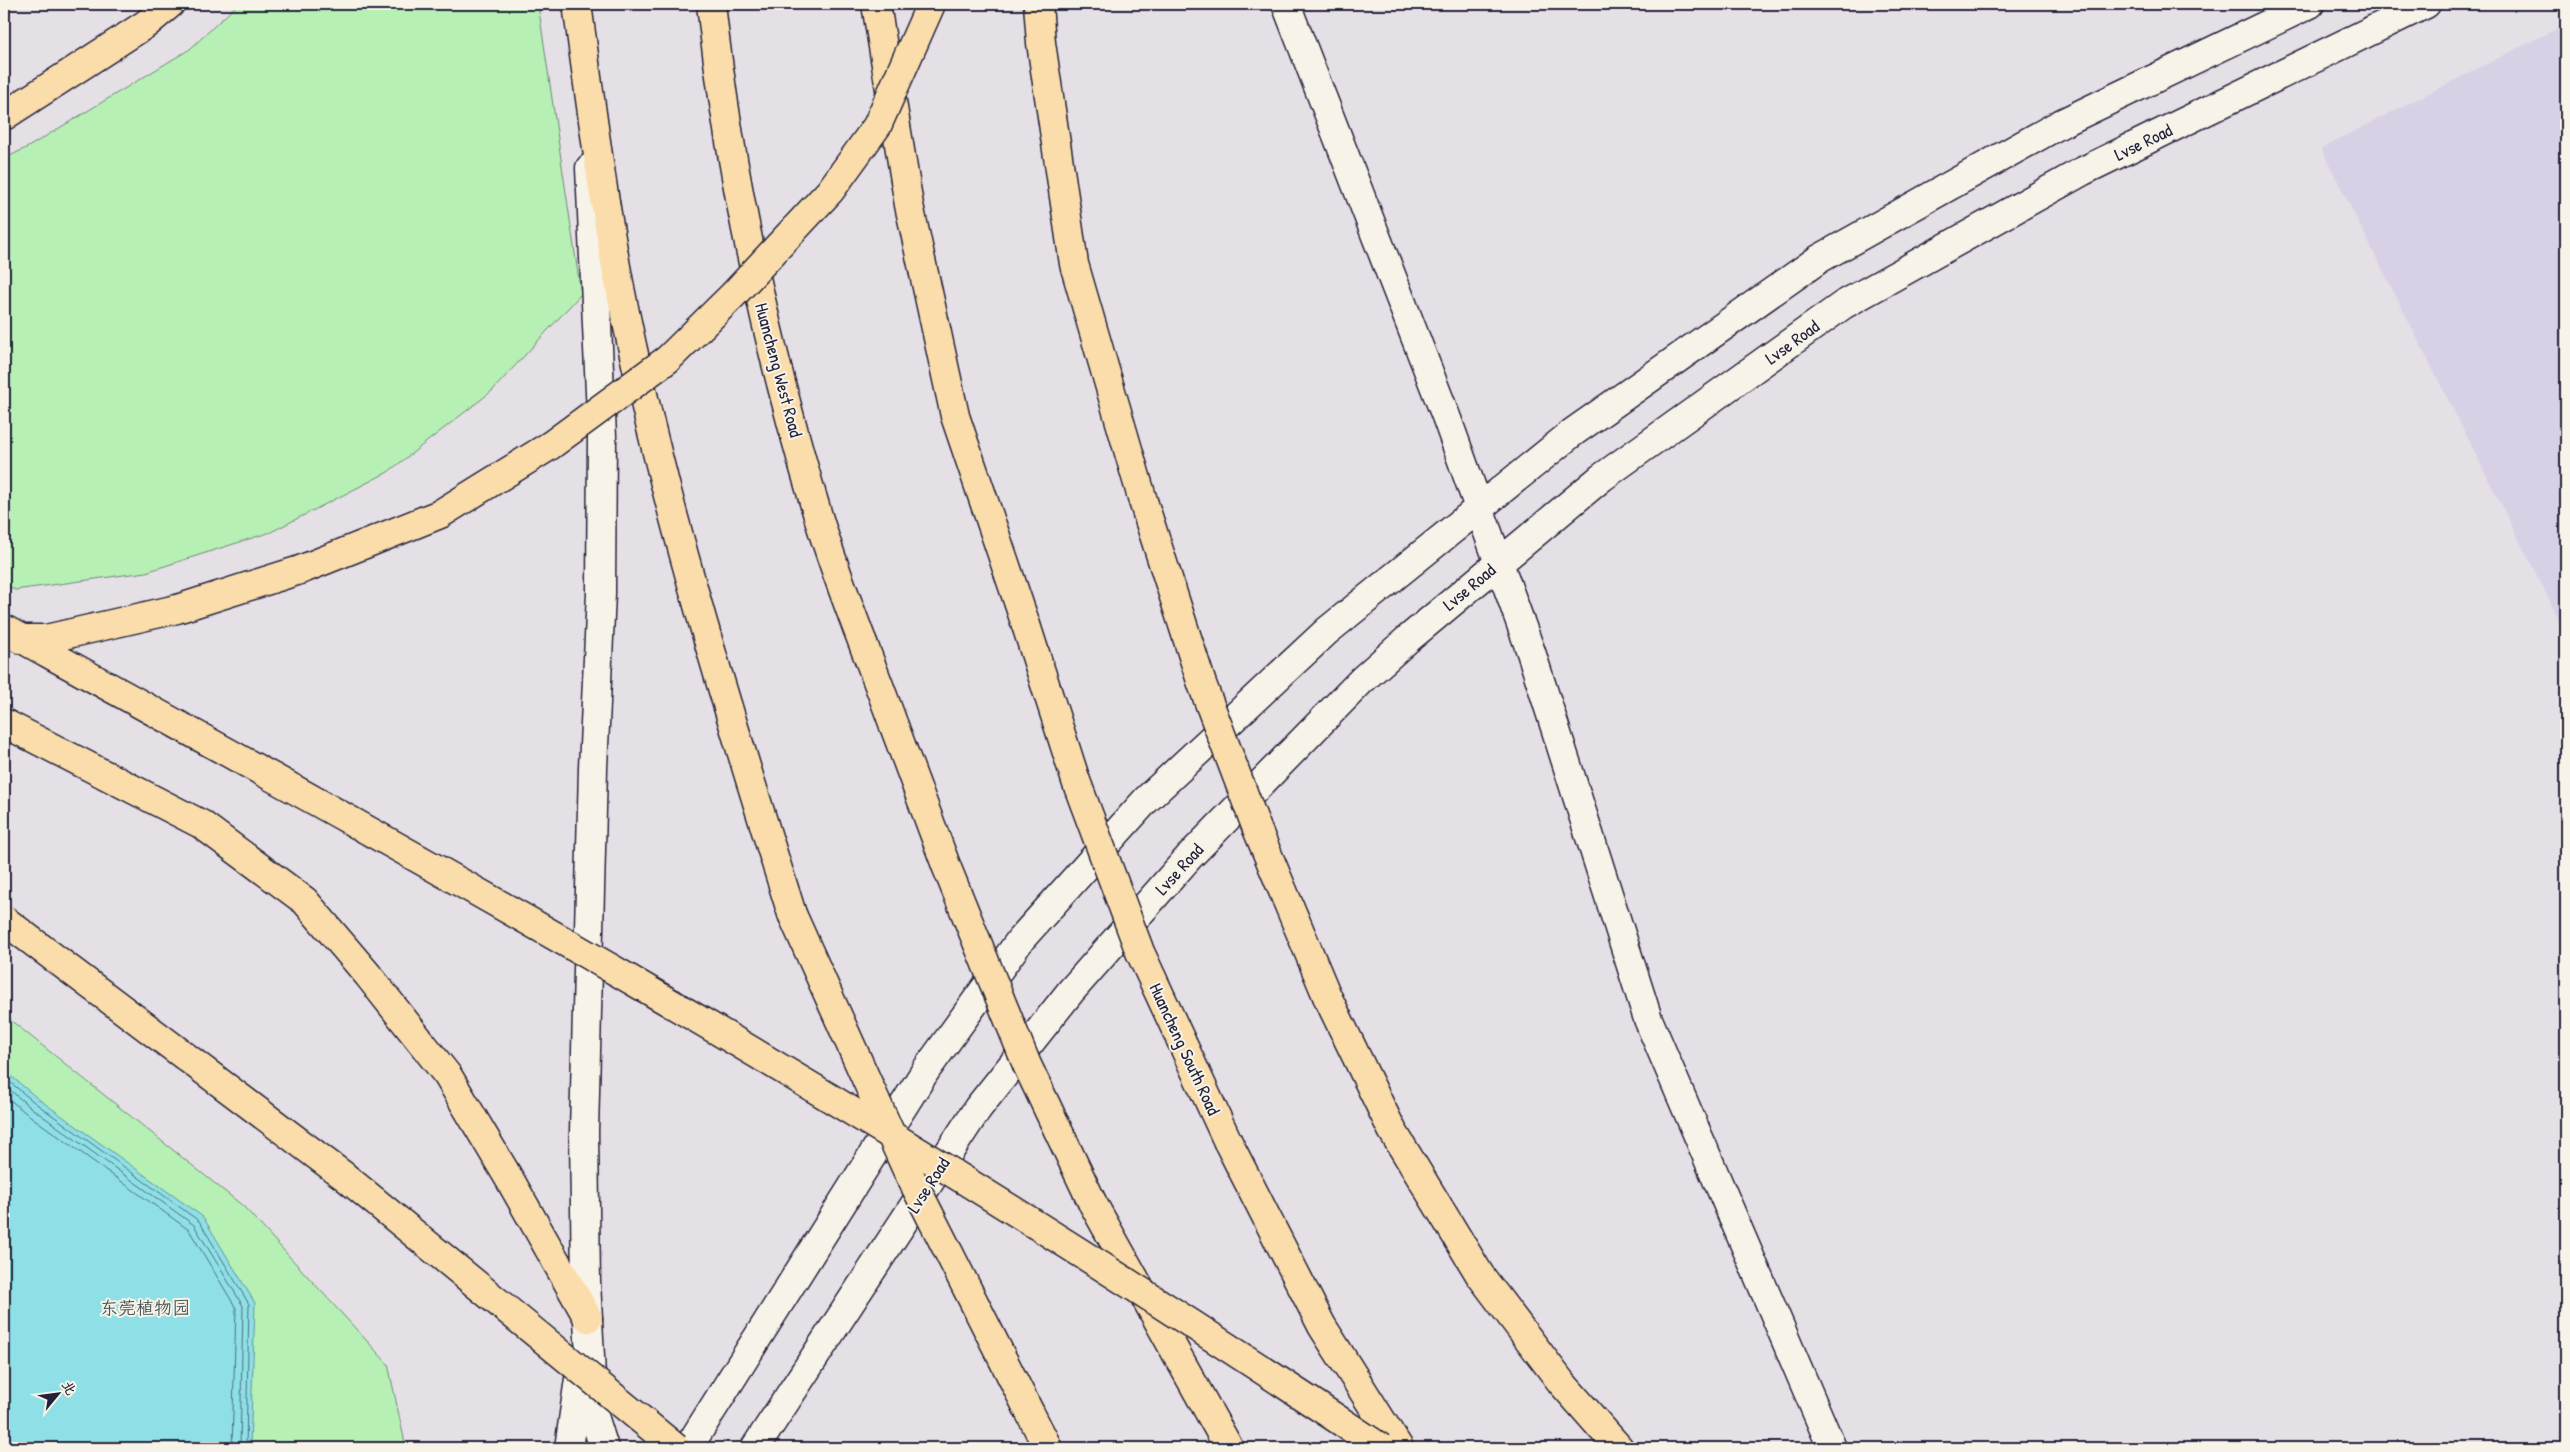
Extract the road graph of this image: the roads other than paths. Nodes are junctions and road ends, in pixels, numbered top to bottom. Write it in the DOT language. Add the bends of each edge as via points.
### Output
graph roads {
  1 [pos="170,4"];
  2 [pos="577,4"];
  3 [pos="711,4"];
  4 [pos="876,4"];
  5 [pos="932,4"];
  6 [pos="1038,4"];
  7 [pos="1286,4"];
  8 [pos="2310,4"];
  9 [pos="2426,4"];
  10 [pos="586,69"];
  11 [pos="4,116"];
  12 [pos="1479,508"];
  13 [pos="1498,562"];
  14 [pos="4,629"];
  15 [pos="4,640"];
  16 [pos="4,723"];
  17 [pos="4,920"];
  18 [pos="588,1318"];
  19 [pos="569,1448"];
  20 [pos="604,1448"];
  21 [pos="676,1448"];
  22 [pos="688,1448"];
  23 [pos="755,1448"];
  24 [pos="1048,1448"];
  25 [pos="1229,1448"];
  26 [pos="1381,1448"];
  27 [pos="1399,1448"];
  28 [pos="1619,1448"];
  29 [pos="1832,1448"];
  1 -- 11 [label="main road" via="146,24"];
  2 -- 10 [label="main road"];
  3 -- 25 [label="main road, Huancheng West Road, bridge" via="719,76 760,298 818,517 947,868 1027,1065 1092,1202"];
  4 -- 27 [label="main road, Huancheng South Road, bridge" via="910,205 955,416 1076,781 1140,952 1228,1142 1322,1326"];
  5 -- 15 [label="main road, bridge" via="877,126 830,190 733,295 668,359 551,445 440,514 300,570 177,609 46,639"];
  6 -- 28 [label="main road, bridge" via="1074,264 1143,501 1202,684 1257,829 1327,996 1392,1130 1480,1275 1561,1382"];
  7 -- 12 [label="main road"];
  8 -- 12 [label="main road" via="2062,123 1819,259 1572,433"];
  9 -- 13 [label="main road, Lvse Road" via="2083,171 1843,305 1600,478"];
  10 -- 18 [label="main road" via="602,437 601,593 584,1132"];
  10 -- 24 [label="main road, bridge" via="620,287 652,428 730,714 792,914 906,1168"];
  12 -- 13 [label="main road"];
  12 -- 22 [label="main road" via="1327,631 1146,800 1021,939 926,1070"];
  13 -- 23 [label="main road, Lvse Road" via="1362,680 1190,857 1071,991 978,1108"];
  13 -- 29 [label="main road" via="1531,652 1648,1019"];
  14 -- 26 [label="main road, bridge" via="337,812 653,993 996,1200"];
  16 -- 18 [label="main road" via="202,824 305,901 448,1076"];
  17 -- 21 [label="main road, bridge" via="344,1176"];
  18 -- 19 [label="main road"];
  18 -- 20 [label="main road" via="593,1413"];
}
